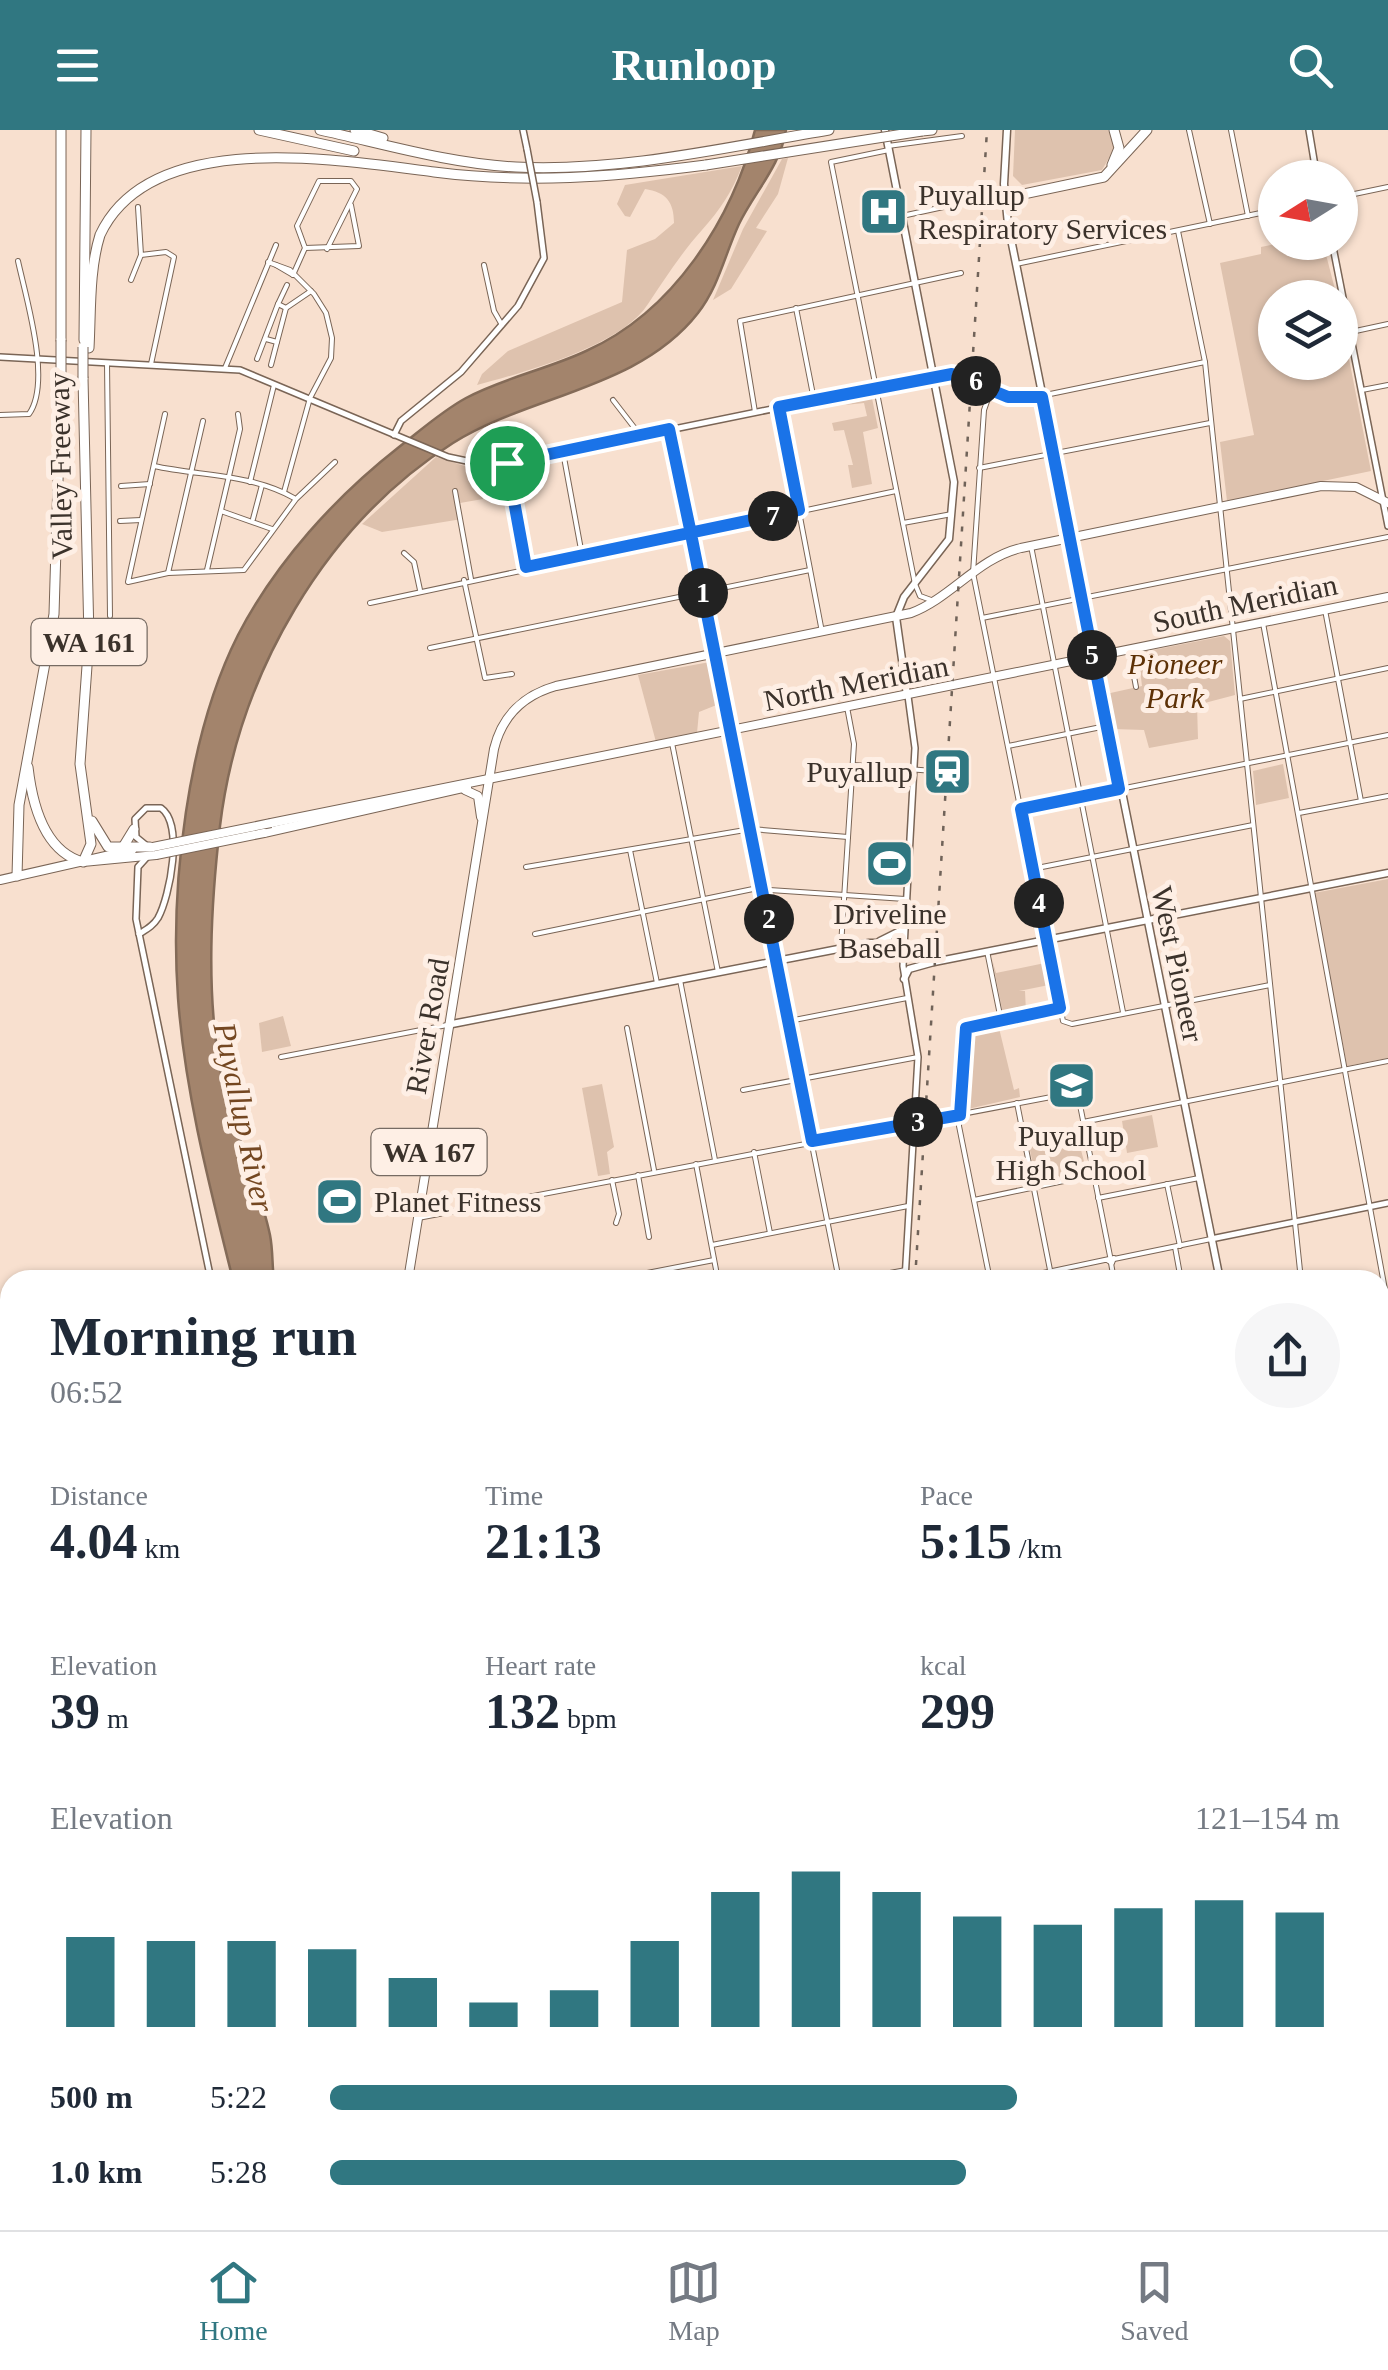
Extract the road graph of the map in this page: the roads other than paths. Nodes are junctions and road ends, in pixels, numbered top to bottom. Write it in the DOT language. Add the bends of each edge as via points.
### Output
graph roads {
  1 [pos="59,130"];
  2 [pos="86,130"];
  3 [pos="320,130"];
  4 [pos="356,130"];
  5 [pos="523,130"];
  6 [pos="829,130"];
  7 [pos="885,130"];
  8 [pos="927,130"];
  9 [pos="1007,130"];
  10 [pos="1114,130"];
  11 [pos="1147,130"];
  12 [pos="1190,130"];
  13 [pos="1231,130"];
  14 [pos="1309,130"];
  15 [pos="258,135"];
  16 [pos="962,136"];
  17 [pos="889,148"];
  18 [pos="414,150"];
  19 [pos="1315,160"];
  20 [pos="135,179"];
  21 [pos="1388,187"];
  22 [pos="1358,193"];
  23 [pos="1004,195"];
  24 [pos="351,203"];
  25 [pos="948,206"];
  26 [pos="138,207"];
  27 [pos="1258,214"];
  28 [pos="902,216"];
  29 [pos="1248,216"];
  30 [pos="1210,224"];
  31 [pos="1178,230"];
  32 [pos="276,245"];
  33 [pos="305,248"];
  34 [pos="327,249"];
  35 [pos="141,256"];
  36 [pos="18,261"];
  37 [pos="268,262"];
  38 [pos="1016,264"];
  39 [pos="484,265"];
  40 [pos="961,273"];
  41 [pos="293,275"];
  42 [pos="130,280"];
  43 [pos="916,284"];
  44 [pos="287,285"];
  45 [pos="311,291"];
  46 [pos="857,296"];
  47 [pos="278,304"];
  48 [pos="286,308"];
  49 [pos="796,308"];
  50 [pos="1388,324"];
  51 [pos="502,325"];
  52 [pos="1358,330"];
  53 [pos="264,339"];
  54 [pos="277,342"];
  55 [pos="86,348"];
  56 [pos="0,358"];
  57 [pos="38,359"];
  58 [pos="256,359"];
  59 [pos="107,362"];
  60 [pos="1205,362"];
  61 [pos="151,364"];
  62 [pos="271,365"];
  63 [pos="225,368"];
  64 [pos="1358,371"];
  65 [pos="934,376"];
  66 [pos="275,383"];
  67 [pos="1388,385"];
  68 [pos="875,388"];
  69 [pos="991,390"];
  70 [pos="1362,390"];
  71 [pos="1042,397"];
  72 [pos="310,398"];
  73 [pos="613,400"];
  74 [pos="814,400"];
  75 [pos="779,407"];
  76 [pos="755,412"];
  77 [pos="165,414"];
  78 [pos="238,414"];
  79 [pos="0,415"];
  80 [pos="204,421"];
  81 [pos="1211,423"];
  82 [pos="669,429"];
  83 [pos="640,435"];
  84 [pos="396,436"];
  85 [pos="563,451"];
  86 [pos="1052,454"];
  87 [pos="335,462"];
  88 [pos="507,463"];
  89 [pos="154,466"];
  90 [pos="979,468"];
  91 [pos="190,474"];
  92 [pos="229,476"];
  93 [pos="250,482"];
  94 [pos="150,484"];
  95 [pos="262,485"];
  96 [pos="121,486"];
  97 [pos="455,491"];
  98 [pos="896,491"];
  99 [pos="284,492"];
  100 [pos="296,499"];
  101 [pos="1386,500"];
  102 [pos="1219,508"];
  103 [pos="799,510"];
  104 [pos="221,511"];
  105 [pos="954,514"];
  106 [pos="252,519"];
  107 [pos="141,520"];
  108 [pos="120,521"];
  109 [pos="902,523"];
  110 [pos="1388,526"];
  111 [pos="272,528"];
  112 [pos="690,532"];
  113 [pos="1388,537"];
  114 [pos="1069,538"];
  115 [pos="1031,546"];
  116 [pos="404,553"];
  117 [pos="582,555"];
  118 [pos="526,567"];
  119 [pos="1226,568"];
  120 [pos="810,570"];
  121 [pos="207,572"];
  122 [pos="168,573"];
  123 [pos="973,573"];
  124 [pos="468,580"];
  125 [pos="915,584"];
  126 [pos="420,590"];
  127 [pos="703,592"];
  128 [pos="1388,597"];
  129 [pos="1081,598"];
  130 [pos="939,599"];
  131 [pos="370,603"];
  132 [pos="1042,606"];
  133 [pos="1325,610"];
  134 [pos="110,616"];
  135 [pos="896,617"];
  136 [pos="982,618"];
  137 [pos="1263,623"];
  138 [pos="1232,630"];
  139 [pos="822,632"];
  140 [pos="476,640"];
  141 [pos="430,648"];
  142 [pos="1129,650"];
  143 [pos="715,653"];
  144 [pos="1093,658"];
  145 [pos="1054,666"];
  146 [pos="1388,668"];
  147 [pos="512,674"];
  148 [pos="994,678"];
  149 [pos="1338,678"];
  150 [pos="1136,686"];
  151 [pos="1275,691"];
  152 [pos="908,695"];
  153 [pos="1240,699"];
  154 [pos="847,707"];
  155 [pos="1106,726"];
  156 [pos="731,731"];
  157 [pos="1067,734"];
  158 [pos="1388,735"];
  159 [pos="672,743"];
  160 [pos="1350,743"];
  161 [pos="1008,746"];
  162 [pos="493,754"];
  163 [pos="1288,755"];
  164 [pos="1246,764"];
  165 [pos="853,765"];
  166 [pos="28,766"];
  167 [pos="914,769"];
  168 [pos="934,771"];
  169 [pos="511,775"];
  170 [pos="490,780"];
  171 [pos="1119,789"];
  172 [pos="450,791"];
  173 [pos="1388,796"];
  174 [pos="1080,797"];
  175 [pos="85,800"];
  176 [pos="1361,801"];
  177 [pos="1021,809"];
  178 [pos="1299,814"];
  179 [pos="1253,825"];
  180 [pos="134,829"];
  181 [pos="751,829"];
  182 [pos="482,832"];
  183 [pos="690,838"];
  184 [pos="848,838"];
  185 [pos="122,848"];
  186 [pos="1132,849"];
  187 [pos="630,850"];
  188 [pos="152,851"];
  189 [pos="1092,857"];
  190 [pos="121,860"];
  191 [pos="83,862"];
  192 [pos="526,867"];
  193 [pos="1032,869"];
  194 [pos="1388,873"];
  195 [pos="18,876"];
  196 [pos="138,879"];
  197 [pos="0,880"];
  198 [pos="1311,888"];
  199 [pos="764,890"];
  200 [pos="844,895"];
  201 [pos="1260,898"];
  202 [pos="906,899"];
  203 [pos="703,900"];
  204 [pos="643,912"];
  205 [pos="1146,920"];
  206 [pos="1107,928"];
  207 [pos="904,929"];
  208 [pos="139,934"];
  209 [pos="534,934"];
  210 [pos="1047,940"];
  211 [pos="869,944"];
  212 [pos="841,948"];
  213 [pos="903,951"];
  214 [pos="987,952"];
  215 [pos="777,961"];
  216 [pos="934,962"];
  217 [pos="718,972"];
  218 [pos="904,978"];
  219 [pos="680,980"];
  220 [pos="657,984"];
  221 [pos="1270,985"];
  222 [pos="908,998"];
  223 [pos="1164,1006"];
  224 [pos="1060,1008"];
  225 [pos="1123,1014"];
  226 [pos="1001,1020"];
  227 [pos="788,1021"];
  228 [pos="452,1024"];
  229 [pos="626,1028"];
  230 [pos="281,1056"];
  231 [pos="918,1057"];
  232 [pos="1388,1062"];
  233 [pos="1344,1070"];
  234 [pos="800,1080"];
  235 [pos="1280,1082"];
  236 [pos="743,1090"];
  237 [pos="1183,1102"];
  238 [pos="1017,1104"];
  239 [pos="960,1115"];
  240 [pos="915,1122"];
  241 [pos="1083,1122"];
  242 [pos="812,1141"];
  243 [pos="754,1152"];
  244 [pos="715,1160"];
  245 [pos="696,1164"];
  246 [pos="654,1172"];
  247 [pos="638,1175"];
  248 [pos="1094,1175"];
  249 [pos="1199,1178"];
  250 [pos="612,1180"];
  251 [pos="1167,1184"];
  252 [pos="1033,1188"];
  253 [pos="1098,1198"];
  254 [pos="974,1200"];
  255 [pos="1388,1204"];
  256 [pos="909,1206"];
  257 [pos="1370,1207"];
  258 [pos="418,1218"];
  259 [pos="828,1222"];
  260 [pos="1294,1222"];
  261 [pos="616,1223"];
  262 [pos="770,1233"];
  263 [pos="649,1238"];
  264 [pos="1212,1239"];
  265 [pos="712,1245"];
  266 [pos="1177,1246"];
  267 [pos="1110,1259"];
  268 [pos="714,1260"];
  269 [pos="209,1270"];
  270 [pos="410,1270"];
  271 [pos="661,1270"];
  272 [pos="716,1270"];
  273 [pos="837,1270"];
  274 [pos="906,1270"];
  275 [pos="988,1270"];
  276 [pos="1050,1270"];
  277 [pos="1059,1270"];
  278 [pos="1112,1270"];
  279 [pos="1181,1270"];
  280 [pos="1218,1270"];
  281 [pos="1299,1270"];
  282 [pos="1379,1270"];
  1 -- 166 [label="highway, Valley Freeway / WA 161, bridge" via="54,614"];
  2 -- 55 [label="highway, Valley Freeway"];
  3 -- 18 [label="highway"];
  4 -- 18 [label="highway"];
  5 -- 51 [label="street, bridge" via="544,258"];
  6 -- 18 [label="highway" via="545,168"];
  7 -- 17 [label="main road"];
  8 -- 15 [label="highway, bridge" via="572,180 463,175"];
  9 -- 23 [label="main road, West Pioneer"];
  10 -- 23 [label="highway" via="1118,153 1104,172"];
  11 -- 23 [label="highway" via="1104,177"];
  12 -- 30 [label="street"];
  13 -- 29 [label="street"];
  14 -- 19 [label="street"];
  16 -- 17 [label="street"];
  17 -- 28 [label="main road"];
  17 -- 46 [label="street" via="831,162"];
  20 -- 55 [label="highway" via="100,233"];
  21 -- 22 [label="street"];
  23 -- 38 [label="main road, West Pioneer"];
  24 -- 33 [label="street" via="357,189 350,182 319,181 297,226"];
  24 -- 34 [label="street"];
  24 -- 34 [label="street" via="359,246"];
  25 -- 28 [label="street"];
  26 -- 35 [label="street"];
  27 -- 29 [label="street"];
  28 -- 43 [label="main road"];
  29 -- 30 [label="street"];
  30 -- 31 [label="street"];
  31 -- 38 [label="street"];
  31 -- 60 [label="street"];
  32 -- 37 [label="street"];
  33 -- 34 [label="street"];
  33 -- 41 [label="street"];
  35 -- 42 [label="street"];
  35 -- 61 [label="street" via="174,257"];
  36 -- 57 [label="street"];
  37 -- 41 [label="street"];
  37 -- 63 [label="street"];
  38 -- 71 [label="main road, West Pioneer"];
  39 -- 51 [label="street"];
  40 -- 43 [label="street"];
  41 -- 45 [label="street"];
  43 -- 46 [label="street"];
  43 -- 65 [label="main road"];
  44 -- 47 [label="street"];
  45 -- 48 [label="street"];
  45 -- 72 [label="street" via="332,334 325,376"];
  46 -- 49 [label="street"];
  46 -- 68 [label="street"];
  47 -- 48 [label="street"];
  47 -- 53 [label="street"];
  48 -- 54 [label="street"];
  49 -- 74 [label="street"];
  49 -- 76 [label="street" via="739,322"];
  50 -- 52 [label="street"];
  51 -- 84 [label="street" via="450,383 402,421"];
  53 -- 54 [label="street"];
  53 -- 58 [label="street"];
  54 -- 62 [label="street"];
  55 -- 175 [label="highway, Valley Freeway / WA 161, bridge" via="89,638 80,764"];
  56 -- 57 [label="street"];
  57 -- 59 [label="street"];
  57 -- 79 [label="street" via="32,412"];
  59 -- 61 [label="street"];
  59 -- 134 [label="street"];
  60 -- 71 [label="street"];
  60 -- 81 [label="street"];
  61 -- 63 [label="street"];
  63 -- 66 [label="street"];
  64 -- 70 [label="street"];
  65 -- 68 [label="street"];
  65 -- 69 [label="street" via="962,375"];
  65 -- 105 [label="main road"];
  66 -- 72 [label="street"];
  66 -- 93 [label="street"];
  67 -- 70 [label="street"];
  68 -- 74 [label="street"];
  68 -- 98 [label="street"];
  69 -- 71 [label="street" via="1017,399"];
  69 -- 90 [label="street"];
  70 -- 101 [label="street"];
  71 -- 86 [label="main road, West Pioneer"];
  72 -- 84 [label="street"];
  72 -- 99 [label="street"];
  73 -- 83 [label="street"];
  74 -- 75 [label="street"];
  75 -- 76 [label="street"];
  75 -- 103 [label="street"];
  76 -- 82 [label="street"];
  77 -- 89 [label="street"];
  78 -- 92 [label="street"];
  80 -- 91 [label="street"];
  81 -- 86 [label="street"];
  81 -- 102 [label="street"];
  82 -- 83 [label="street"];
  82 -- 112 [label="street"];
  83 -- 85 [label="street"];
  84 -- 88 [label="street" via="448,456"];
  85 -- 88 [label="street"];
  85 -- 117 [label="street"];
  86 -- 90 [label="street"];
  86 -- 114 [label="main road, West Pioneer"];
  87 -- 100 [label="street"];
  88 -- 118 [label="street"];
  89 -- 91 [label="street"];
  89 -- 94 [label="street"];
  90 -- 123 [label="street"];
  91 -- 92 [label="street"];
  91 -- 122 [label="street"];
  92 -- 93 [label="street"];
  92 -- 104 [label="street"];
  93 -- 95 [label="street"];
  94 -- 96 [label="street"];
  94 -- 107 [label="street"];
  95 -- 99 [label="street"];
  95 -- 106 [label="street"];
  97 -- 124 [label="street"];
  98 -- 103 [label="street"];
  98 -- 109 [label="street"];
  99 -- 100 [label="street"];
  100 -- 111 [label="street"];
  101 -- 102 [label="main road" via="1340,485"];
  101 -- 110 [label="street"];
  102 -- 114 [label="main road"];
  102 -- 119 [label="street"];
  103 -- 112 [label="street"];
  103 -- 120 [label="street"];
  104 -- 106 [label="street"];
  104 -- 121 [label="street"];
  105 -- 109 [label="street"];
  105 -- 125 [label="main road" via="947,543"];
  106 -- 111 [label="street"];
  107 -- 108 [label="street"];
  107 -- 122 [label="street" via="128,582"];
  109 -- 125 [label="street"];
  111 -- 121 [label="street" via="244,570"];
  112 -- 117 [label="street"];
  112 -- 127 [label="street"];
  113 -- 119 [label="street"];
  114 -- 115 [label="main road"];
  114 -- 129 [label="main road, West Pioneer"];
  115 -- 123 [label="main road"];
  115 -- 132 [label="street"];
  116 -- 126 [label="street" via="414,562"];
  117 -- 118 [label="street"];
  118 -- 124 [label="street"];
  119 -- 129 [label="street"];
  119 -- 138 [label="street"];
  120 -- 127 [label="street"];
  120 -- 139 [label="street"];
  121 -- 122 [label="street"];
  123 -- 130 [label="main road"];
  123 -- 136 [label="street"];
  124 -- 126 [label="street"];
  124 -- 140 [label="street"];
  125 -- 130 [label="street" via="923,598"];
  125 -- 135 [label="main road"];
  126 -- 131 [label="street"];
  127 -- 140 [label="street"];
  127 -- 143 [label="street"];
  128 -- 133 [label="main road, South Meridian"];
  129 -- 132 [label="street"];
  129 -- 144 [label="main road, West Pioneer"];
  130 -- 135 [label="main road"];
  132 -- 136 [label="street"];
  132 -- 145 [label="street"];
  133 -- 137 [label="main road, South Meridian"];
  133 -- 149 [label="street"];
  135 -- 139 [label="main road"];
  135 -- 152 [label="main road"];
  136 -- 148 [label="street"];
  137 -- 138 [label="main road, South Meridian"];
  137 -- 151 [label="street"];
  138 -- 142 [label="main road, South Meridian"];
  138 -- 153 [label="street"];
  139 -- 143 [label="main road"];
  140 -- 141 [label="street"];
  140 -- 147 [label="street" via="484,678"];
  142 -- 144 [label="main road, South Meridian"];
  142 -- 150 [label="street"];
  143 -- 156 [label="street"];
  143 -- 162 [label="main road" via="536,693 504,722"];
  144 -- 145 [label="main road, South Meridian"];
  144 -- 155 [label="main road, West Pioneer"];
  145 -- 148 [label="main road, South Meridian"];
  145 -- 157 [label="street"];
  146 -- 149 [label="street"];
  148 -- 152 [label="main road, North Meridian"];
  148 -- 161 [label="street"];
  149 -- 151 [label="street"];
  149 -- 160 [label="street"];
  151 -- 153 [label="street"];
  151 -- 163 [label="street"];
  152 -- 154 [label="main road, North Meridian"];
  152 -- 167 [label="street"];
  153 -- 164 [label="street"];
  154 -- 156 [label="main road, North Meridian"];
  154 -- 165 [label="street"];
  155 -- 157 [label="street"];
  155 -- 171 [label="main road, West Pioneer"];
  156 -- 159 [label="main road, North Meridian"];
  156 -- 181 [label="street"];
  157 -- 161 [label="street"];
  157 -- 174 [label="street"];
  158 -- 160 [label="street"];
  159 -- 169 [label="main road, North Meridian"];
  159 -- 183 [label="street"];
  160 -- 163 [label="street"];
  160 -- 176 [label="street"];
  161 -- 177 [label="street"];
  162 -- 169 [label="main road" via="496,774"];
  162 -- 170 [label="main road, River Road"];
  163 -- 164 [label="street"];
  163 -- 178 [label="street"];
  164 -- 171 [label="street"];
  164 -- 179 [label="street"];
  165 -- 167 [label="street"];
  165 -- 184 [label="street"];
  166 -- 191 [label="highway" via="45,828 67,855"];
  166 -- 195 [label="highway, WA 161" via="19,806"];
  167 -- 168 [label="street"];
  167 -- 202 [label="street"];
  169 -- 170 [label="main road, North Meridian"];
  170 -- 172 [label="main road, North Meridian"];
  170 -- 182 [label="main road, River Road / WA 167"];
  170 -- 188 [label="main road, North Meridian, bridge"];
  171 -- 174 [label="street"];
  171 -- 186 [label="main road, West Pioneer"];
  172 -- 182 [label="main road" via="476,794"];
  172 -- 188 [label="main road, North Meridian, bridge"];
  173 -- 176 [label="street"];
  174 -- 177 [label="street"];
  174 -- 189 [label="street"];
  175 -- 185 [label="highway" via="100,840"];
  175 -- 191 [label="highway, WA 161" via="91,844"];
  176 -- 178 [label="street"];
  177 -- 193 [label="street"];
  178 -- 198 [label="street"];
  179 -- 186 [label="street"];
  179 -- 201 [label="street"];
  180 -- 185 [label="highway"];
  180 -- 188 [label="street"];
  180 -- 208 [label="street" via="140,812 158,807 170,816 175,840 161,912"];
  181 -- 183 [label="street"];
  181 -- 184 [label="street"];
  181 -- 199 [label="street"];
  182 -- 228 [label="main road, River Road / WA 167"];
  183 -- 187 [label="street"];
  183 -- 203 [label="street"];
  184 -- 200 [label="street"];
  185 -- 188 [label="highway"];
  186 -- 189 [label="street"];
  186 -- 205 [label="main road, West Pioneer"];
  187 -- 192 [label="street"];
  187 -- 204 [label="street"];
  188 -- 190 [label="main road, North Meridian"];
  188 -- 191 [label="main road, North Meridian"];
  188 -- 196 [label="street" via="139,863"];
  189 -- 193 [label="street"];
  189 -- 206 [label="street"];
  190 -- 191 [label="main road, North Meridian"];
  190 -- 196 [label="street"];
  191 -- 195 [label="main road, North Meridian"];
  193 -- 210 [label="street"];
  194 -- 198 [label="main road"];
  195 -- 197 [label="main road, North Meridian"];
  196 -- 208 [label="street"];
  198 -- 201 [label="main road"];
  198 -- 233 [label="street"];
  199 -- 200 [label="street"];
  199 -- 203 [label="street"];
  199 -- 215 [label="street"];
  200 -- 202 [label="street"];
  200 -- 212 [label="street"];
  201 -- 205 [label="main road"];
  201 -- 221 [label="street"];
  202 -- 207 [label="street"];
  203 -- 204 [label="street"];
  203 -- 217 [label="street"];
  204 -- 209 [label="street"];
  204 -- 220 [label="street"];
  205 -- 206 [label="main road"];
  205 -- 223 [label="main road, West Pioneer"];
  206 -- 210 [label="main road"];
  206 -- 225 [label="street"];
  207 -- 211 [label="main road"];
  207 -- 213 [label="street"];
  208 -- 269 [label="street"];
  210 -- 214 [label="main road"];
  210 -- 224 [label="street"];
  211 -- 212 [label="main road"];
  211 -- 213 [label="main road"];
  212 -- 215 [label="main road"];
  213 -- 216 [label="main road"];
  213 -- 218 [label="street"];
  214 -- 216 [label="main road"];
  214 -- 226 [label="street"];
  215 -- 217 [label="main road"];
  215 -- 227 [label="street"];
  216 -- 218 [label="main road" via="909,969"];
  217 -- 219 [label="main road"];
  218 -- 222 [label="street"];
  219 -- 220 [label="main road"];
  219 -- 244 [label="street"];
  220 -- 228 [label="main road"];
  221 -- 223 [label="street"];
  221 -- 235 [label="street"];
  222 -- 227 [label="street"];
  222 -- 231 [label="street"];
  223 -- 225 [label="street"];
  223 -- 237 [label="main road, West Pioneer"];
  224 -- 225 [label="street" via="1069,1024"];
  224 -- 226 [label="street"];
  226 -- 239 [label="street" via="966,1028"];
  227 -- 234 [label="street"];
  228 -- 230 [label="street"];
  228 -- 258 [label="main road, River Road / WA 167"];
  229 -- 246 [label="street"];
  231 -- 234 [label="street"];
  231 -- 240 [label="street"];
  232 -- 233 [label="street"];
  233 -- 235 [label="street"];
  233 -- 257 [label="street"];
  234 -- 236 [label="street"];
  234 -- 242 [label="street"];
  235 -- 237 [label="street"];
  235 -- 260 [label="street"];
  237 -- 241 [label="street"];
  237 -- 249 [label="main road, West Pioneer"];
  238 -- 239 [label="street"];
  238 -- 241 [label="street" via="1076,1095"];
  238 -- 252 [label="street"];
  239 -- 240 [label="street"];
  239 -- 254 [label="street"];
  240 -- 242 [label="street"];
  240 -- 256 [label="street"];
  241 -- 248 [label="street"];
  242 -- 243 [label="street"];
  242 -- 259 [label="street"];
  243 -- 244 [label="street"];
  243 -- 262 [label="street"];
  244 -- 245 [label="street"];
  245 -- 246 [label="street"];
  245 -- 265 [label="street"];
  246 -- 247 [label="street"];
  247 -- 250 [label="street"];
  247 -- 263 [label="street"];
  248 -- 252 [label="street"];
  248 -- 253 [label="street"];
  249 -- 251 [label="street"];
  249 -- 264 [label="main road, West Pioneer"];
  250 -- 258 [label="street"];
  250 -- 261 [label="street"];
  251 -- 253 [label="street"];
  251 -- 266 [label="street"];
  252 -- 254 [label="street"];
  252 -- 276 [label="street"];
  253 -- 267 [label="street"];
  254 -- 275 [label="street"];
  255 -- 257 [label="street"];
  256 -- 259 [label="street"];
  256 -- 274 [label="street"];
  257 -- 260 [label="street"];
  257 -- 282 [label="street"];
  258 -- 270 [label="main road, River Road / WA 167"];
  259 -- 262 [label="street"];
  259 -- 273 [label="street"];
  260 -- 264 [label="street"];
  260 -- 281 [label="street"];
  262 -- 265 [label="street"];
  264 -- 266 [label="street"];
  264 -- 280 [label="main road, West Pioneer"];
  265 -- 268 [label="street"];
  266 -- 267 [label="street"];
  266 -- 279 [label="street"];
  267 -- 277 [label="street"];
  267 -- 278 [label="street"];
  268 -- 271 [label="street"];
  268 -- 272 [label="street"];
}
